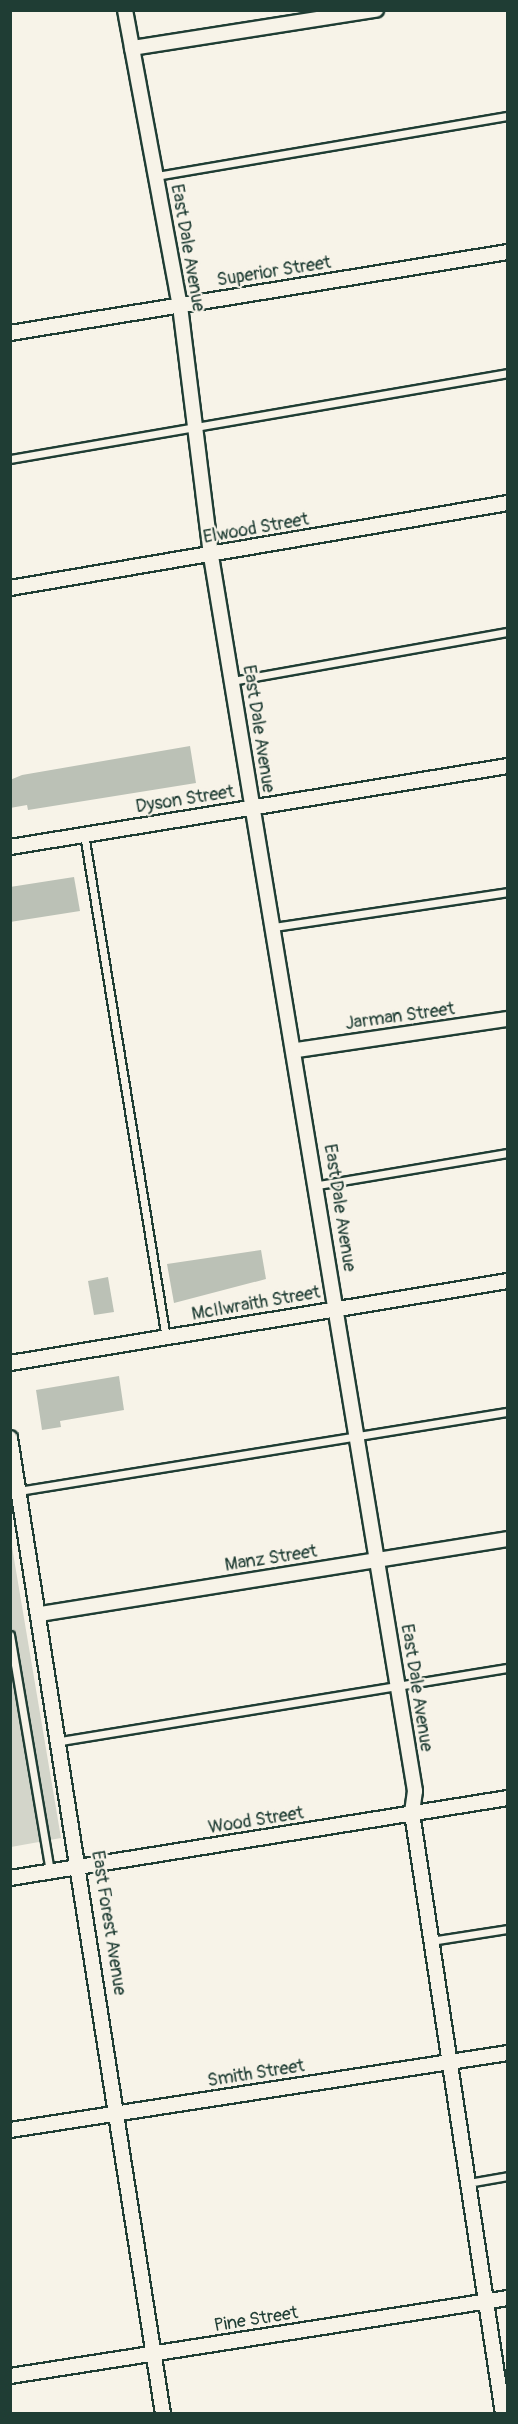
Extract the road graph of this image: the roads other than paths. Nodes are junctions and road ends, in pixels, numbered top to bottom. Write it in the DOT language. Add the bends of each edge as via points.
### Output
graph roads {
  1 [pos="125,10"];
  2 [pos="376,10"];
  3 [pos="132,48"];
  4 [pos="507,116"];
  5 [pos="156,176"];
  6 [pos="507,252"];
  7 [pos="180,306"];
  8 [pos="10,333"];
  9 [pos="507,373"];
  10 [pos="195,427"];
  11 [pos="10,459"];
  12 [pos="507,503"];
  13 [pos="211,556"];
  14 [pos="10,588"];
  15 [pos="507,632"];
  16 [pos="232,681"];
  17 [pos="507,766"];
  18 [pos="252,808"];
  19 [pos="84,834"];
  20 [pos="10,847"];
  21 [pos="507,892"];
  22 [pos="274,927"];
  23 [pos="507,1019"];
  24 [pos="297,1050"];
  25 [pos="507,1153"];
  26 [pos="318,1185"];
  27 [pos="507,1281"];
  28 [pos="337,1308"];
  29 [pos="166,1338"];
  30 [pos="10,1363"];
  31 [pos="507,1412"];
  32 [pos="357,1435"];
  33 [pos="10,1438"];
  34 [pos="19,1491"];
  35 [pos="507,1539"];
  36 [pos="376,1559"];
  37 [pos="39,1614"];
  38 [pos="10,1635"];
  39 [pos="507,1668"];
  40 [pos="397,1686"];
  41 [pos="61,1741"];
  42 [pos="507,1798"];
  43 [pos="412,1813"];
  44 [pos="81,1868"];
  45 [pos="50,1872"];
  46 [pos="10,1878"];
  47 [pos="507,1929"];
  48 [pos="431,1941"];
  49 [pos="507,2052"];
  50 [pos="449,2062"];
  51 [pos="118,2114"];
  52 [pos="10,2130"];
  53 [pos="507,2176"];
  54 [pos="468,2182"];
  55 [pos="507,2298"];
  56 [pos="485,2302"];
  57 [pos="155,2354"];
  58 [pos="10,2376"];
  59 [pos="163,2414"];
  60 [pos="503,2414"];
  1 -- 3 [label="street, East Dale Avenue"];
  2 -- 3 [label="street"];
  3 -- 5 [label="street, East Dale Avenue"];
  4 -- 5 [label="lane"];
  5 -- 7 [label="street, East Dale Avenue"];
  6 -- 7 [label="street, Superior Street"];
  7 -- 8 [label="street, Superior Street"];
  7 -- 10 [label="street, East Dale Avenue"];
  9 -- 10 [label="lane"];
  10 -- 11 [label="lane"];
  10 -- 13 [label="street, East Dale Avenue"];
  12 -- 13 [label="street, Elwood Street"];
  13 -- 14 [label="street, Elwood Street"];
  13 -- 16 [label="street, East Dale Avenue"];
  15 -- 16 [label="lane"];
  16 -- 18 [label="street, East Dale Avenue"];
  17 -- 18 [label="street, Dyson Street"];
  18 -- 19 [label="street, Dyson Street"];
  18 -- 22 [label="street, East Dale Avenue"];
  19 -- 20 [label="street, Dyson Street"];
  19 -- 29 [label="lane"];
  21 -- 22 [label="lane"];
  22 -- 24 [label="street, East Dale Avenue"];
  23 -- 24 [label="street, Jarman Street"];
  24 -- 26 [label="street, East Dale Avenue"];
  25 -- 26 [label="lane"];
  26 -- 28 [label="street, East Dale Avenue"];
  27 -- 28 [label="street, McIlwraith Street"];
  28 -- 29 [label="street, McIlwraith Street"];
  28 -- 32 [label="street, East Dale Avenue"];
  29 -- 30 [label="street, McIlwraith Street"];
  31 -- 32 [label="lane"];
  32 -- 34 [label="lane"];
  32 -- 36 [label="street, East Dale Avenue"];
  33 -- 34 [label="street, East Forest Avenue"];
  34 -- 37 [label="street, East Forest Avenue"];
  35 -- 36 [label="street, Manz Street"];
  36 -- 37 [label="street, Manz Street"];
  36 -- 40 [label="street, East Dale Avenue"];
  37 -- 41 [label="street, East Forest Avenue"];
  38 -- 45 [label="lane"];
  39 -- 40 [label="lane"];
  40 -- 41 [label="lane"];
  40 -- 43 [label="street, East Dale Avenue" via="415,1791"];
  41 -- 44 [label="street, East Forest Avenue"];
  42 -- 43 [label="street, Wood Street"];
  43 -- 44 [label="street, Wood Street"];
  43 -- 48 [label="street, East Dale Avenue"];
  44 -- 45 [label="street, Wood Street"];
  44 -- 51 [label="street, East Forest Avenue"];
  45 -- 46 [label="street, Wood Street"];
  47 -- 48 [label="lane"];
  48 -- 50 [label="street, East Dale Avenue"];
  49 -- 50 [label="street, Smith Street"];
  50 -- 51 [label="street, Smith Street"];
  50 -- 54 [label="street, East Dale Avenue"];
  51 -- 52 [label="street, Smith Street"];
  51 -- 57 [label="street, East Forest Avenue"];
  53 -- 54 [label="lane"];
  54 -- 56 [label="street, East Dale Avenue"];
  55 -- 56 [label="street, Pine Street"];
  56 -- 57 [label="street, Pine Street"];
  56 -- 60 [label="street, East Dale Avenue"];
  57 -- 58 [label="street, Pine Street"];
  57 -- 59 [label="street, East Forest Avenue"];
}
